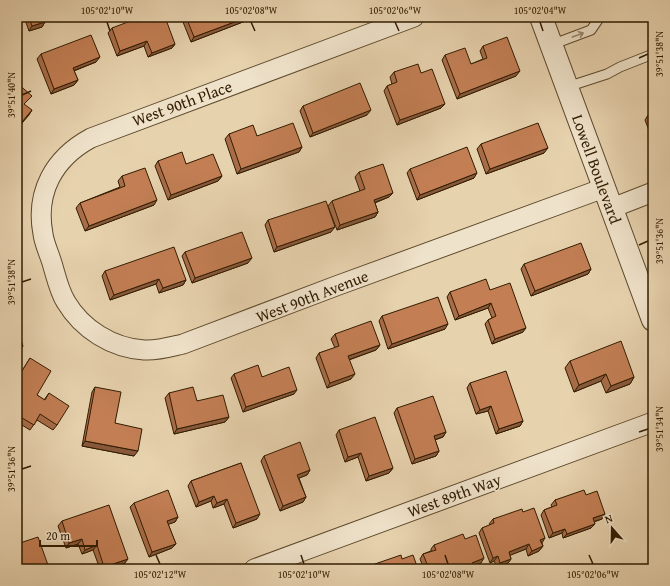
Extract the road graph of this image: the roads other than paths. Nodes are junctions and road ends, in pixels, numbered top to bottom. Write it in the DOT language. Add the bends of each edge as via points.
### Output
graph roads {
  1 [pos="414,17"];
  2 [pos="541,17"];
  3 [pos="600,17"];
  4 [pos="551,45"];
  5 [pos="653,54"];
  6 [pos="567,87"];
  7 [pos="653,192"];
  8 [pos="608,198"];
  9 [pos="53,266"];
  10 [pos="653,320"];
  11 [pos="653,422"];
  12 [pos="254,569"];
  1 -- 9 [label="street, West 90th Place" via="80,144 58,164 44,191 41,220"];
  2 -- 4 [label="street, Lowell Boulevard"];
  4 -- 3 [label="lane, one-way" via="591,30"];
  4 -- 6 [label="street, Lowell Boulevard"];
  5 -- 6 [label="lane"];
  6 -- 8 [label="street, Lowell Boulevard"];
  7 -- 8 [label="street, West 90th Avenue"];
  8 -- 9 [label="street, West 90th Avenue" via="336,286 164,349 144,350 126,347 107,340 90,329 65,301"];
  8 -- 10 [label="street, Lowell Boulevard"];
  11 -- 12 [label="street, West 89th Way"];
}
